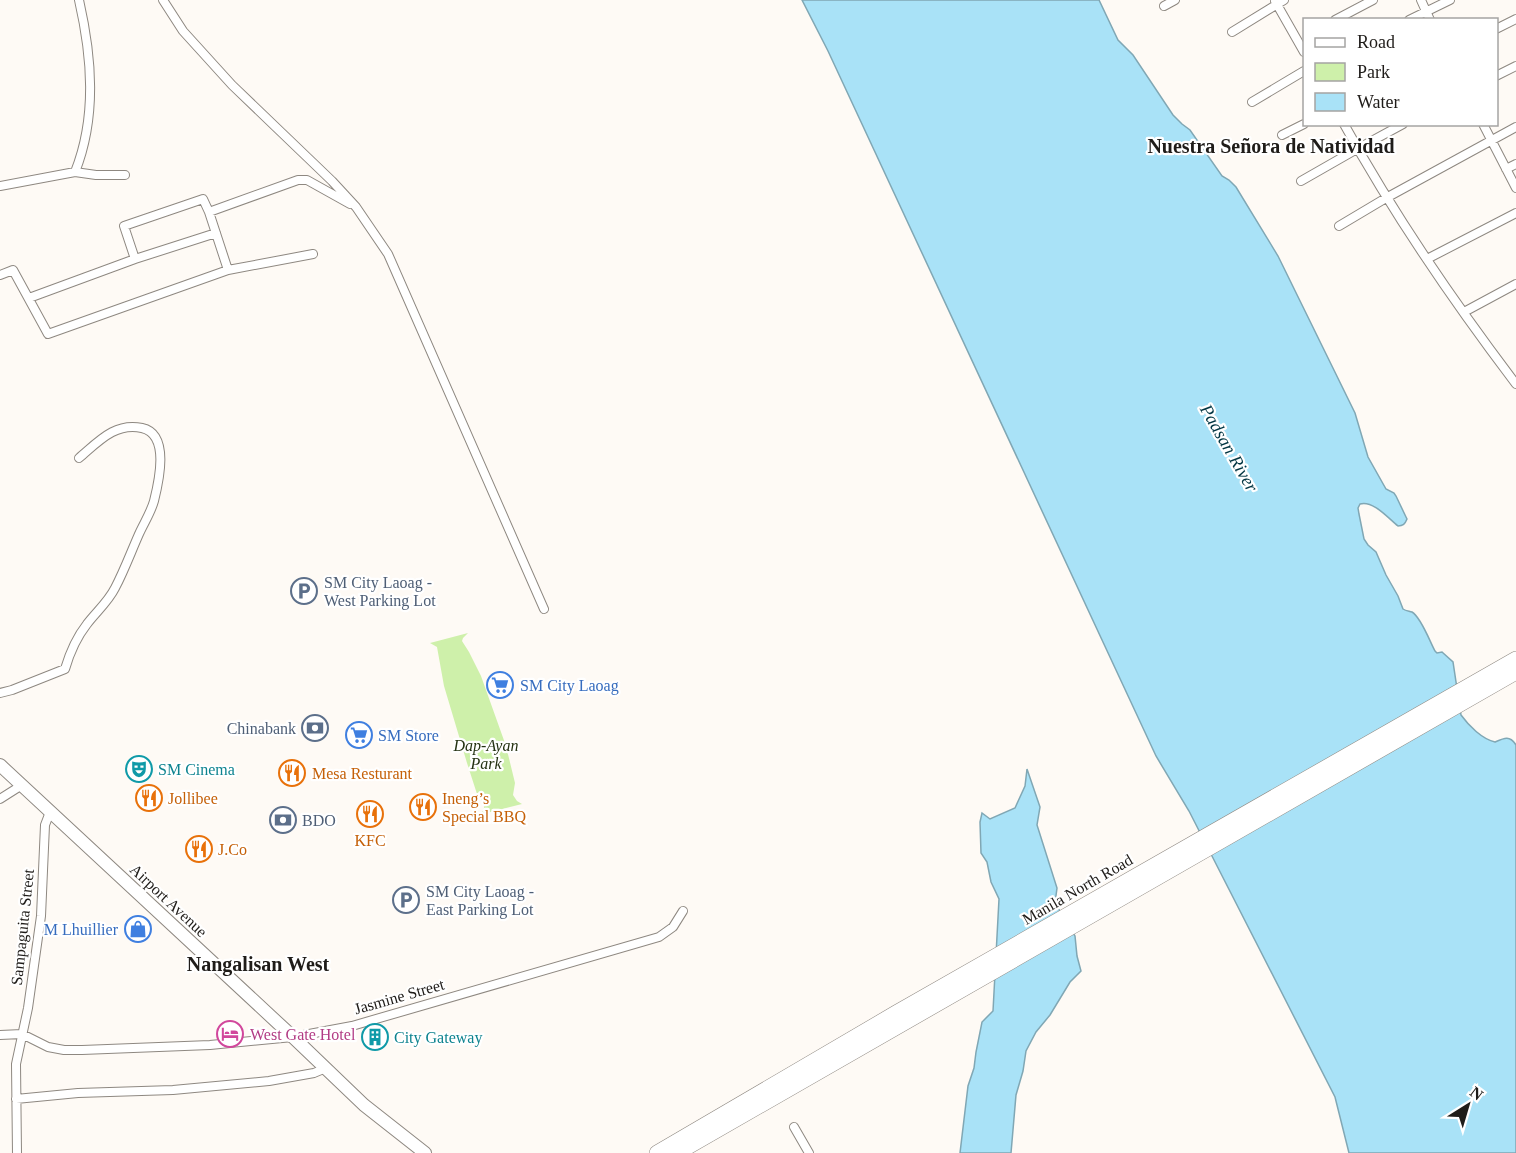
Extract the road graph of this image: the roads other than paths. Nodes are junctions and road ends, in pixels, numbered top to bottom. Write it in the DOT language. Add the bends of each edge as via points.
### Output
graph roads {
  1 [pos="79,0"];
  2 [pos="163,0"];
  3 [pos="1175,0"];
  4 [pos="1373,0"];
  5 [pos="1421,0"];
  6 [pos="1450,0"];
  7 [pos="1278,1"];
  8 [pos="1164,6"];
  9 [pos="1428,15"];
  10 [pos="1339,18"];
  11 [pos="1516,19"];
  12 [pos="1498,28"];
  13 [pos="1232,32"];
  14 [pos="1301,37"];
  15 [pos="1516,66"];
  16 [pos="1303,72"];
  17 [pos="1498,75"];
  18 [pos="1252,102"];
  19 [pos="1303,125"];
  20 [pos="1345,126"];
  21 [pos="1399,126"];
  22 [pos="1484,126"];
  23 [pos="1516,127"];
  24 [pos="1282,135"];
  25 [pos="1491,140"];
  26 [pos="1357,148"];
  27 [pos="1516,164"];
  28 [pos="1506,169"];
  29 [pos="75,172"];
  30 [pos="125,175"];
  31 [pos="1301,181"];
  32 [pos="0,186"];
  33 [pos="1516,188"];
  34 [pos="1386,198"];
  35 [pos="357,207"];
  36 [pos="209,212"];
  37 [pos="1516,213"];
  38 [pos="1339,226"];
  39 [pos="216,233"];
  40 [pos="313,254"];
  41 [pos="135,259"];
  42 [pos="1427,259"];
  43 [pos="228,270"];
  44 [pos="0,275"];
  45 [pos="1516,284"];
  46 [pos="29,298"];
  47 [pos="1464,312"];
  48 [pos="1516,384"];
  49 [pos="79,458"];
  50 [pos="544,609"];
  51 [pos="1516,659"];
  52 [pos="1516,672"];
  53 [pos="0,693"];
  54 [pos="0,765"];
  55 [pos="22,785"];
  56 [pos="0,800"];
  57 [pos="50,812"];
  58 [pos="683,911"];
  59 [pos="22,1034"];
  60 [pos="0,1035"];
  61 [pos="293,1037"];
  62 [pos="326,1068"];
  63 [pos="16,1099"];
  64 [pos="747,1107"];
  65 [pos="794,1127"];
  66 [pos="17,1153"];
  67 [pos="425,1153"];
  68 [pos="657,1153"];
  69 [pos="677,1153"];
  70 [pos="809,1153"];
  1 -- 29 [label="street" via="90,74 89,120"];
  2 -- 35 [label="street" via="183,31 232,85"];
  3 -- 8 [label="street"];
  4 -- 10 [label="street"];
  5 -- 9 [label="street"];
  6 -- 9 [label="street"];
  7 -- 13 [label="street"];
  7 -- 14 [label="street"];
  11 -- 12 [label="street"];
  15 -- 17 [label="street"];
  16 -- 18 [label="street"];
  19 -- 24 [label="street"];
  20 -- 26 [label="street"];
  21 -- 26 [label="street"];
  22 -- 25 [label="street"];
  23 -- 25 [label="street"];
  25 -- 28 [label="street"];
  25 -- 34 [label="street"];
  26 -- 31 [label="street"];
  26 -- 34 [label="street"];
  27 -- 28 [label="street"];
  28 -- 33 [label="street"];
  29 -- 30 [label="street"];
  29 -- 32 [label="street"];
  34 -- 38 [label="street"];
  34 -- 42 [label="street"];
  35 -- 36 [label="street" via="307,180 298,180"];
  35 -- 50 [label="street" via="388,254"];
  36 -- 39 [label="street"];
  36 -- 41 [label="street" via="203,199 124,226"];
  37 -- 42 [label="street"];
  39 -- 41 [label="street"];
  39 -- 43 [label="street"];
  40 -- 43 [label="street"];
  41 -- 46 [label="street"];
  42 -- 47 [label="street"];
  43 -- 46 [label="street" via="48,334"];
  44 -- 46 [label="street" via="13,270"];
  45 -- 47 [label="street"];
  47 -- 48 [label="street"];
  49 -- 53 [label="street" via="119,428 150,431 160,449 161,463 153,503 114,590 78,636 65,669"];
  51 -- 64 [label="highway, Manila North Road" via="917,1001"];
  52 -- 64 [label="highway, Manila North Road" via="915,1016"];
  54 -- 55 [label="main road, Airport Avenue"];
  55 -- 56 [label="street"];
  55 -- 57 [label="main road, Airport Avenue"];
  57 -- 59 [label="street, Sampaguita Street" via="45,825 41,916"];
  57 -- 61 [label="main road, Airport Avenue"];
  58 -- 61 [label="street, Jasmine Street" via="673,927 659,937 352,1026"];
  59 -- 60 [label="street, Jasmine Street"];
  59 -- 61 [label="street, Jasmine Street" via="64,1050 210,1045"];
  59 -- 63 [label="street, Sampaguita Street" via="16,1064"];
  61 -- 62 [label="main road, Airport Avenue"];
  62 -- 63 [label="street" via="269,1081"];
  62 -- 67 [label="main road, Airport Avenue" via="363,1105"];
  63 -- 66 [label="street, Sampaguita Street"];
  64 -- 68 [label="highway, Manila North Road"];
  64 -- 69 [label="highway, Manila North Road"];
  65 -- 70 [label="street"];
}
